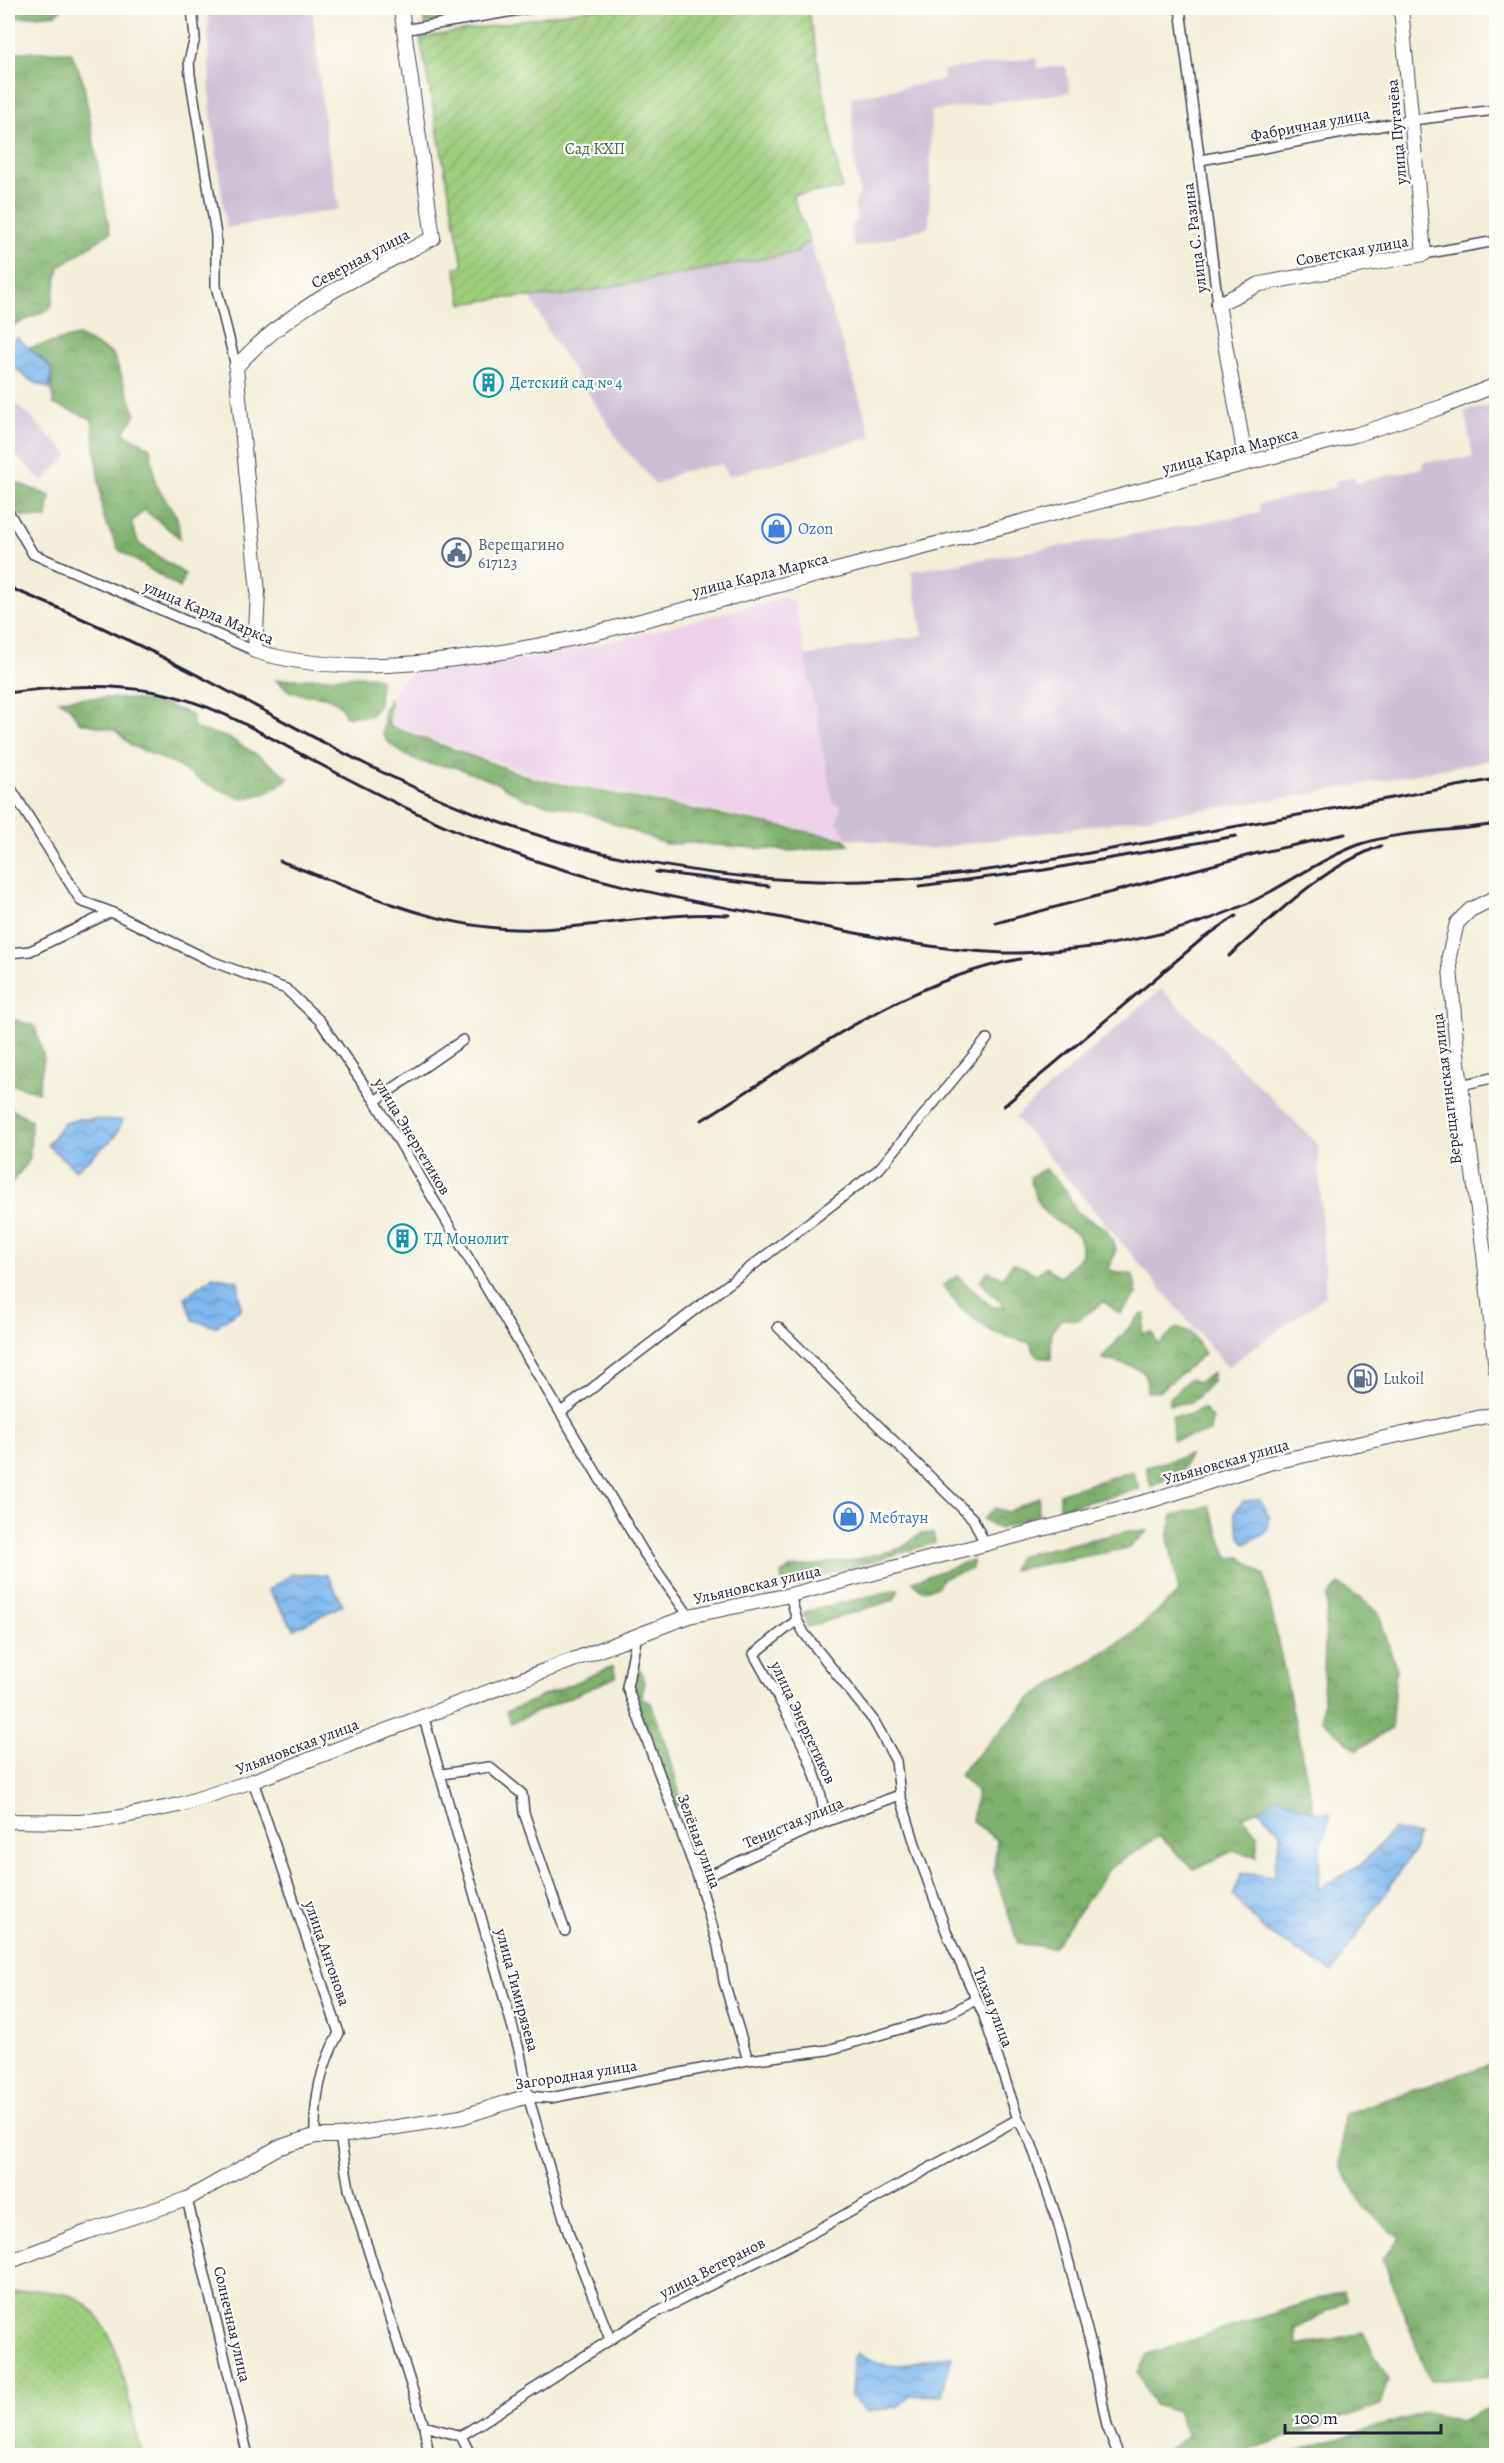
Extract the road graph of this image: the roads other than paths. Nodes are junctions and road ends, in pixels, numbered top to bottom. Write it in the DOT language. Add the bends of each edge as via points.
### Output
graph roads {
  1 [pos="192,8"];
  2 [pos="401,8"];
  3 [pos="531,8"];
  4 [pos="1180,8"];
  5 [pos="1401,8"];
  6 [pos="403,30"];
  7 [pos="1497,110"];
  8 [pos="1412,120"];
  9 [pos="1202,160"];
  10 [pos="1497,242"];
  11 [pos="1424,254"];
  12 [pos="1218,304"];
  13 [pos="236,367"];
  14 [pos="1497,385"];
  15 [pos="1246,463"];
  16 [pos="8,510"];
  17 [pos="255,651"];
  18 [pos="8,784"];
  19 [pos="1497,897"];
  20 [pos="111,912"];
  21 [pos="8,953"];
  22 [pos="987,1039"];
  23 [pos="463,1040"];
  24 [pos="1497,1077"];
  25 [pos="1461,1085"];
  26 [pos="375,1101"];
  27 [pos="778,1327"];
  28 [pos="1497,1370"];
  29 [pos="561,1412"];
  30 [pos="1497,1414"];
  31 [pos="985,1544"];
  32 [pos="790,1595"];
  33 [pos="689,1616"];
  34 [pos="797,1620"];
  35 [pos="638,1635"];
  36 [pos="423,1715"];
  37 [pos="442,1774"];
  38 [pos="253,1780"];
  39 [pos="900,1795"];
  40 [pos="8,1821"];
  41 [pos="825,1822"];
  42 [pos="699,1880"];
  43 [pos="565,1931"];
  44 [pos="976,2000"];
  45 [pos="748,2060"];
  46 [pos="528,2096"];
  47 [pos="1018,2119"];
  48 [pos="315,2136"];
  49 [pos="340,2136"];
  50 [pos="187,2199"];
  51 [pos="8,2262"];
  52 [pos="610,2339"];
  53 [pos="424,2426"];
  54 [pos="462,2436"];
  55 [pos="248,2456"];
  56 [pos="429,2456"];
  57 [pos="471,2456"];
  58 [pos="1119,2456"];
  1 -- 13 [label="street" via="195,38 190,75 216,235 216,286"];
  2 -- 6 [label="street, Северная улица"];
  3 -- 6 [label="street"];
  4 -- 9 [label="street, улица С. Разина"];
  5 -- 8 [label="street, улица Пугачёва"];
  6 -- 13 [label="street, Северная улица" via="433,238 323,295 269,334"];
  7 -- 8 [label="street, Фабричная улица"];
  8 -- 9 [label="street, Фабричная улица"];
  8 -- 11 [label="street, улица Пугачёва"];
  9 -- 12 [label="street, улица С. Разина"];
  10 -- 11 [label="street, Советская улица"];
  11 -- 12 [label="street, Советская улица" via="1260,284"];
  12 -- 15 [label="street, улица С. Разина"];
  13 -- 17 [label="street" via="258,592"];
  14 -- 15 [label="street, улица Карла Маркса" via="1355,435"];
  15 -- 17 [label="street, улица Карла Маркса" via="749,594 521,649 441,660 341,664 288,660"];
  16 -- 17 [label="street, улица Карла Маркса" via="33,554"];
  18 -- 20 [label="street, улица Энергетиков" via="81,901"];
  19 -- 25 [label="street, Верещагинская улица" via="1470,910 1457,923 1452,937 1449,956"];
  20 -- 21 [label="street" via="30,951"];
  20 -- 26 [label="street, улица Энергетиков" via="211,961 286,989 320,1021"];
  22 -- 29 [label="street" via="879,1169"];
  23 -- 26 [label="street"];
  24 -- 25 [label="street"];
  25 -- 28 [label="street, Верещагинская улица"];
  26 -- 29 [label="street, улица Энергетиков"];
  27 -- 31 [label="street" via="974,1519"];
  29 -- 33 [label="street, улица Энергетиков" via="644,1553"];
  30 -- 31 [label="street, Ульяновская улица" via="1269,1463 1152,1500"];
  31 -- 32 [label="street, Ульяновская улица"];
  32 -- 33 [label="street, Ульяновская улица"];
  32 -- 34 [label="street, Тихая улица"];
  33 -- 35 [label="street, Ульяновская улица"];
  34 -- 39 [label="street, Тихая улица" via="874,1721 896,1761"];
  34 -- 41 [label="street, улица Энергетиков" via="754,1654 801,1745 824,1800"];
  35 -- 36 [label="street, Ульяновская улица"];
  35 -- 42 [label="street, Зелёная улица" via="627,1687"];
  36 -- 37 [label="street, улица Тимирязева"];
  36 -- 38 [label="street, Ульяновская улица"];
  37 -- 43 [label="street" via="489,1767 522,1794 524,1814"];
  37 -- 46 [label="street, улица Тимирязева" via="520,2053"];
  38 -- 40 [label="street, Ульяновская улица" via="145,1813 79,1822"];
  38 -- 48 [label="street, улица Антонова" via="339,2032 326,2056 320,2079 314,2113"];
  39 -- 41 [label="street, Тенистая улица"];
  39 -- 44 [label="street, Тихая улица" via="948,1936"];
  41 -- 42 [label="street, Тенистая улица"];
  42 -- 45 [label="street, Зелёная улица"];
  44 -- 45 [label="street, Загородная улица" via="944,2016 828,2050"];
  44 -- 47 [label="street, Тихая улица"];
  45 -- 46 [label="street, Загородная улица" via="550,2098"];
  46 -- 49 [label="street, Загородная улица" via="461,2117"];
  46 -- 52 [label="street, улица Тимирязева" via="569,2235"];
  47 -- 52 [label="street, улица Ветеранов"];
  47 -- 58 [label="street, Тихая улица" via="1031,2143 1058,2222 1092,2349 1107,2426"];
  48 -- 49 [label="street, Загородная улица"];
  48 -- 50 [label="street, Загородная улица" via="268,2152"];
  49 -- 53 [label="street" via="349,2189"];
  50 -- 51 [label="street, Загородная улица"];
  50 -- 55 [label="street, Солнечная улица"];
  52 -- 54 [label="street, улица Ветеранов"];
  53 -- 54 [label="street"];
  53 -- 56 [label="street"];
  54 -- 57 [label="street"];
}
